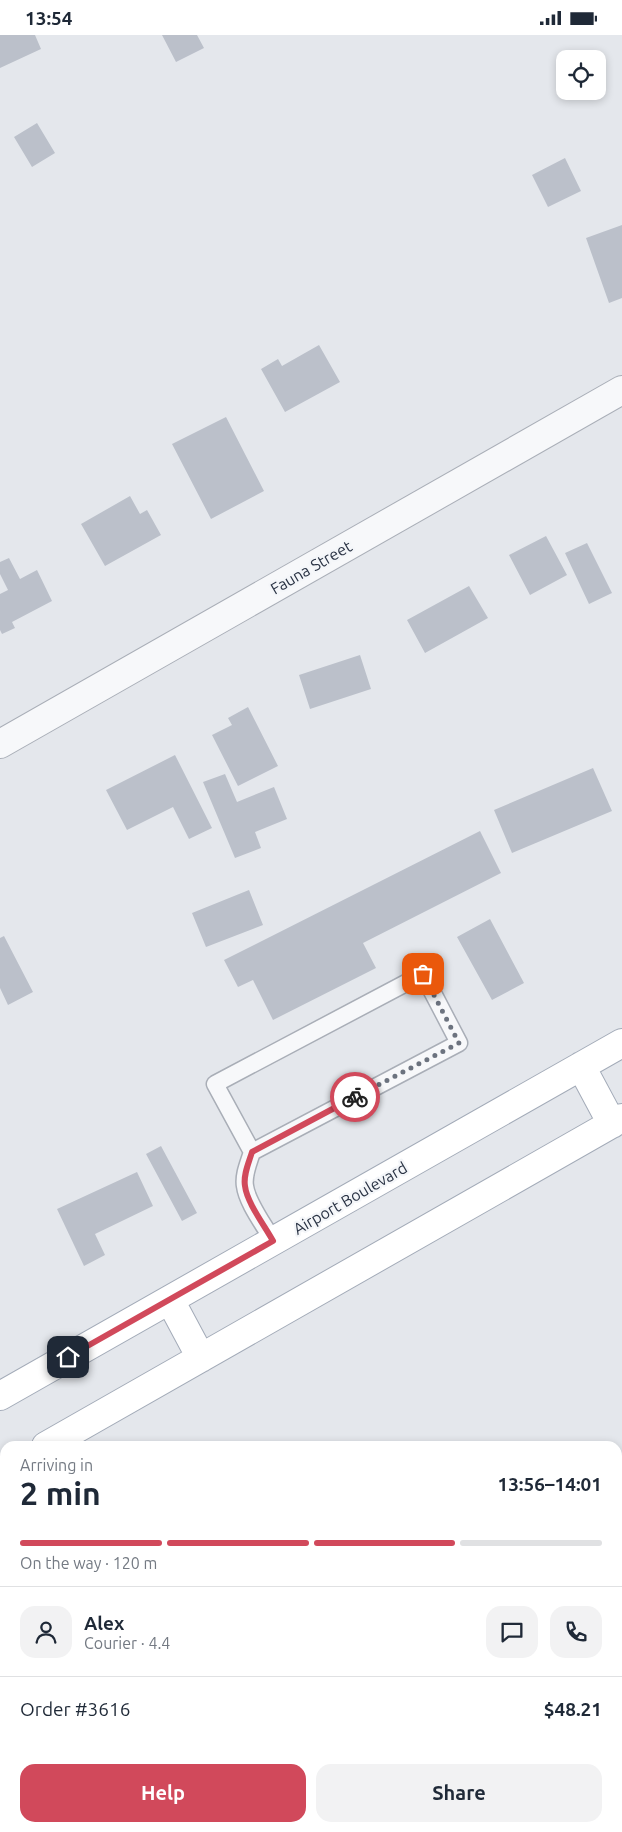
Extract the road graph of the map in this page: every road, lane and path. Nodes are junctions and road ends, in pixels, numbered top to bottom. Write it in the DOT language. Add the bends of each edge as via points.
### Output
graph roads {
  1 [pos="622,390"];
  2 [pos="0,744"];
  3 [pos="622,1043"];
  4 [pos="582,1067"];
  5 [pos="617,1121"];
  6 [pos="252,1152"];
  7 [pos="273,1241"];
  8 [pos="170,1300"];
  9 [pos="201,1358"];
  10 [pos="0,1396"];
  11 [pos="55,1441"];
  1 -- 2 [label="street, Fauna Street"];
  3 -- 4 [label="main road, Airport Boulevard"];
  4 -- 5 [label="main road"];
  4 -- 7 [label="main road, Airport Boulevard"];
  5 -- 9 [label="main road"];
  6 -- 6 [label="lane" via="459,1043 423,974 215,1084"];
  6 -- 7 [label="lane" via="244,1185"];
  7 -- 8 [label="main road, Airport Boulevard"];
  8 -- 9 [label="main road"];
  8 -- 10 [label="main road, Airport Boulevard"];
  9 -- 11 [label="main road"];
}
